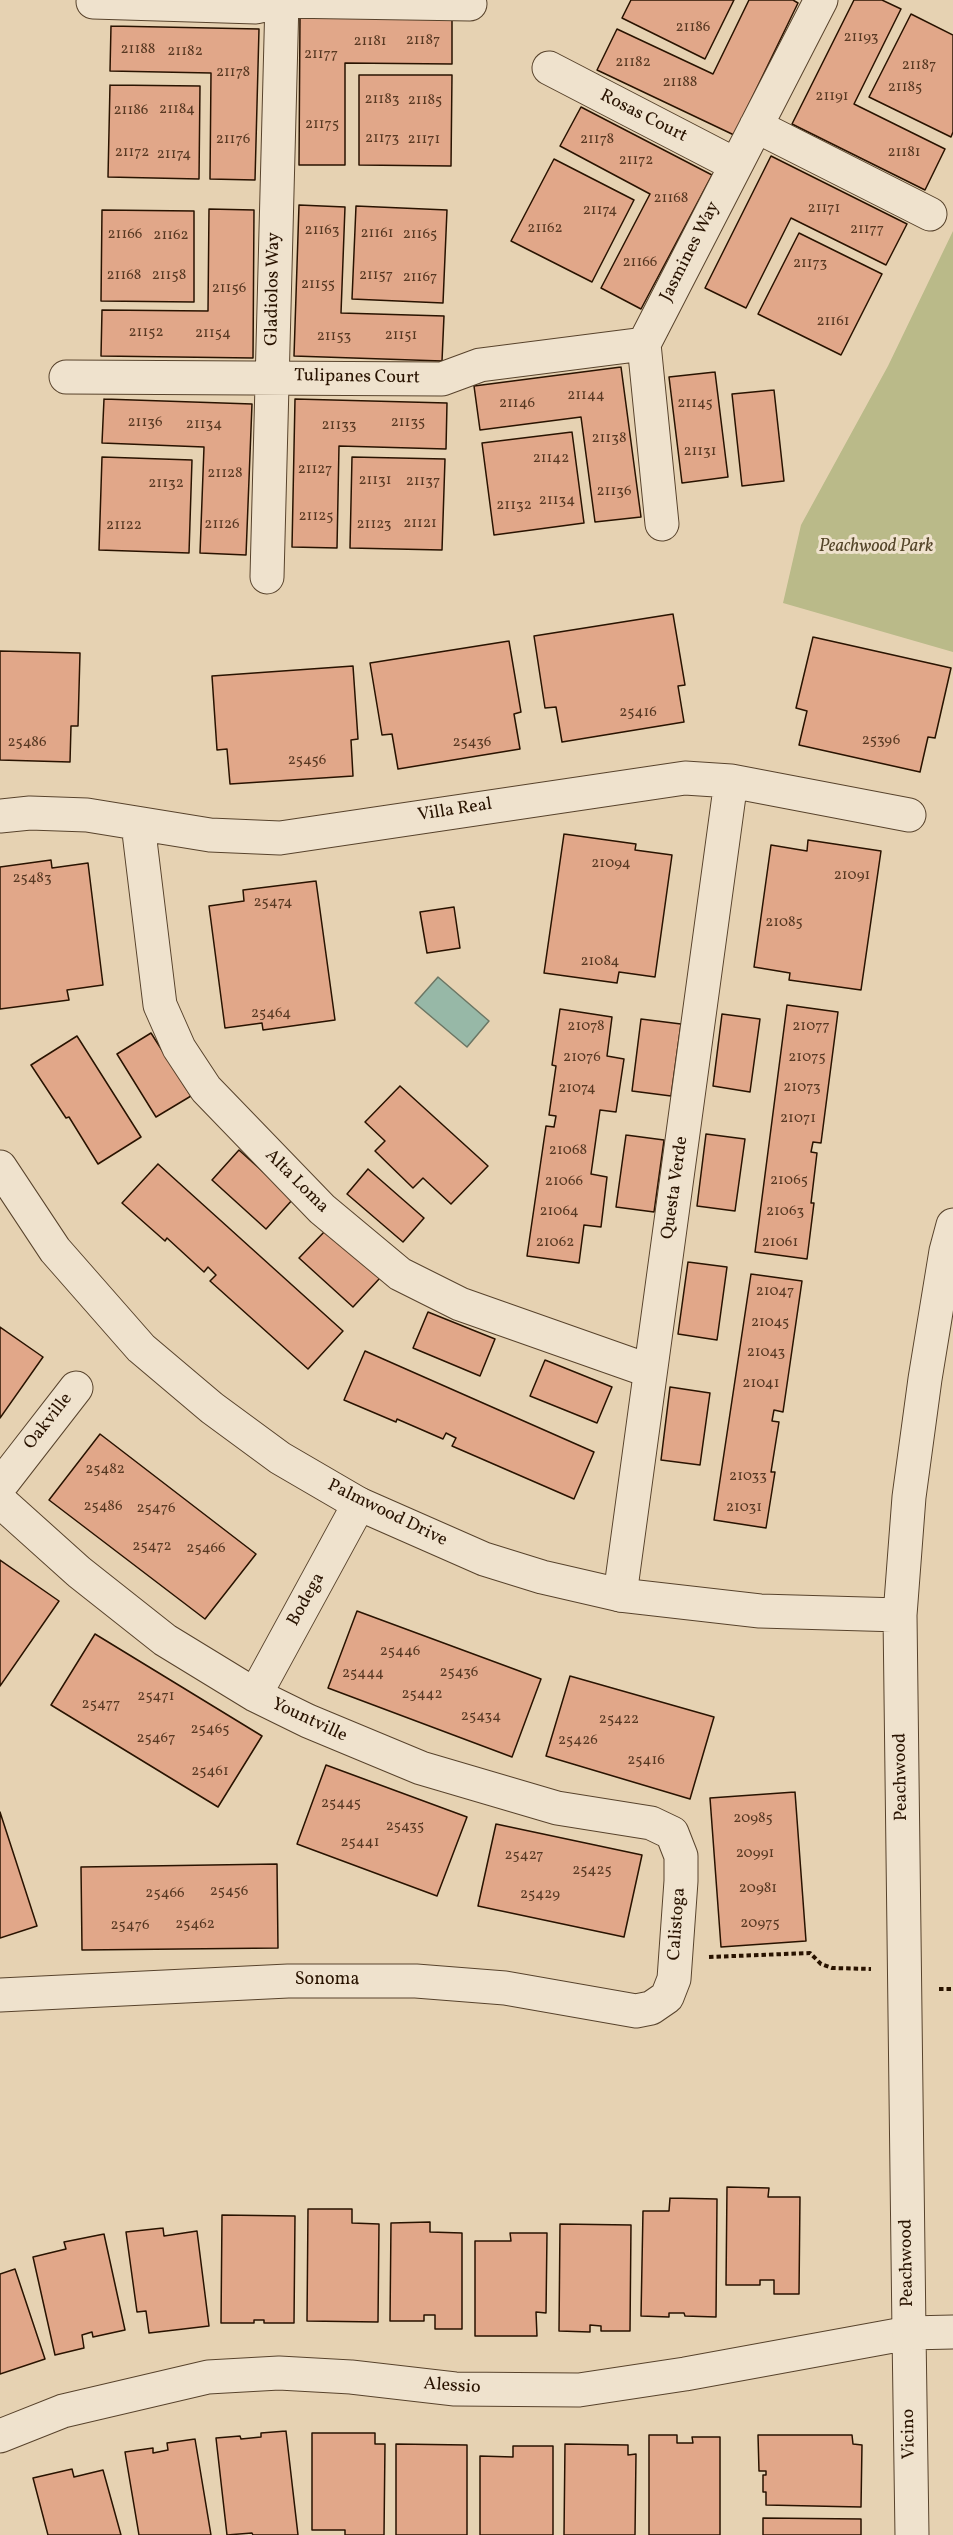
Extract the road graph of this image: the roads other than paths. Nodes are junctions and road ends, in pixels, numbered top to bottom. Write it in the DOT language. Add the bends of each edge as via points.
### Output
graph roads {
  1 [pos="282,0"];
  2 [pos="821,0"];
  3 [pos="93,2"];
  4 [pos="470,4"];
  5 [pos="549,68"];
  6 [pos="756,126"];
  7 [pos="736,165"];
  8 [pos="930,214"];
  9 [pos="644,344"];
  10 [pos="66,377"];
  11 [pos="272,377"];
  12 [pos="662,524"];
  13 [pos="267,577"];
  14 [pos="731,782"];
  15 [pos="909,815"];
  16 [pos="0,816"];
  17 [pos="138,825"];
  18 [pos="0,1167"];
  19 [pos="953,1225"];
  20 [pos="650,1371"];
  21 [pos="76,1388"];
  22 [pos="0,1486"];
  23 [pos="0,1501"];
  24 [pos="358,1504"];
  25 [pos="620,1594"];
  26 [pos="900,1615"];
  27 [pos="255,1695"];
  28 [pos="672,1833"];
  29 [pos="0,1995"];
  30 [pos="651,2008"];
  31 [pos="953,2332"];
  32 [pos="909,2333"];
  33 [pos="0,2436"];
  34 [pos="912,2535"];
  1 -- 3 [label="street" via="256,7"];
  1 -- 4 [label="street"];
  1 -- 11 [label="street, Gladiolos Way"];
  2 -- 6 [label="street, Jasmines Way"];
  5 -- 7 [label="street, Rosas Court"];
  6 -- 7 [label="street, Jasmines Way"];
  6 -- 8 [label="street"];
  7 -- 9 [label="street, Jasmines Way"];
  9 -- 11 [label="street, Tulipanes Court" via="480,365 442,379"];
  9 -- 12 [label="street"];
  10 -- 11 [label="street, Tulipanes Court"];
  11 -- 13 [label="street, Gladiolos Way"];
  14 -- 15 [label="street, Villa Real"];
  14 -- 17 [label="street, Villa Real" via="685,778 638,783 280,838 210,835"];
  14 -- 20 [label="street, Questa Verde"];
  16 -- 17 [label="street, Villa Real" via="87,815"];
  17 -- 20 [label="street, Alta Loma" via="160,1005 179,1048 206,1089 322,1209 400,1274 460,1304"];
  18 -- 24 [label="street, Palmwood Drive" via="55,1250 141,1348 280,1458"];
  19 -- 26 [label="street, Peachwood" via="925,1379 909,1497"];
  20 -- 25 [label="street, Questa Verde"];
  21 -- 22 [label="street, Oakville"];
  23 -- 27 [label="street, Yountville" via="79,1572 165,1640"];
  24 -- 25 [label="street, Palmwood Drive" via="484,1559"];
  24 -- 27 [label="street, Bodega"];
  25 -- 26 [label="street, Palmwood Drive" via="760,1611"];
  26 -- 32 [label="street, Peachwood"];
  27 -- 28 [label="street, Yountville" via="421,1768 557,1808 651,1823"];
  28 -- 30 [label="street, Calistoga" via="681,1856 674,1979 667,1997"];
  29 -- 30 [label="street, Sonoma" via="288,1981 416,1981 505,1988 636,2011"];
  31 -- 32 [label="street, Alessio"];
  32 -- 33 [label="street, Alessio" via="579,2390 455,2389 279,2373 208,2377 63,2411"];
  32 -- 34 [label="street, Vicino"];
}
